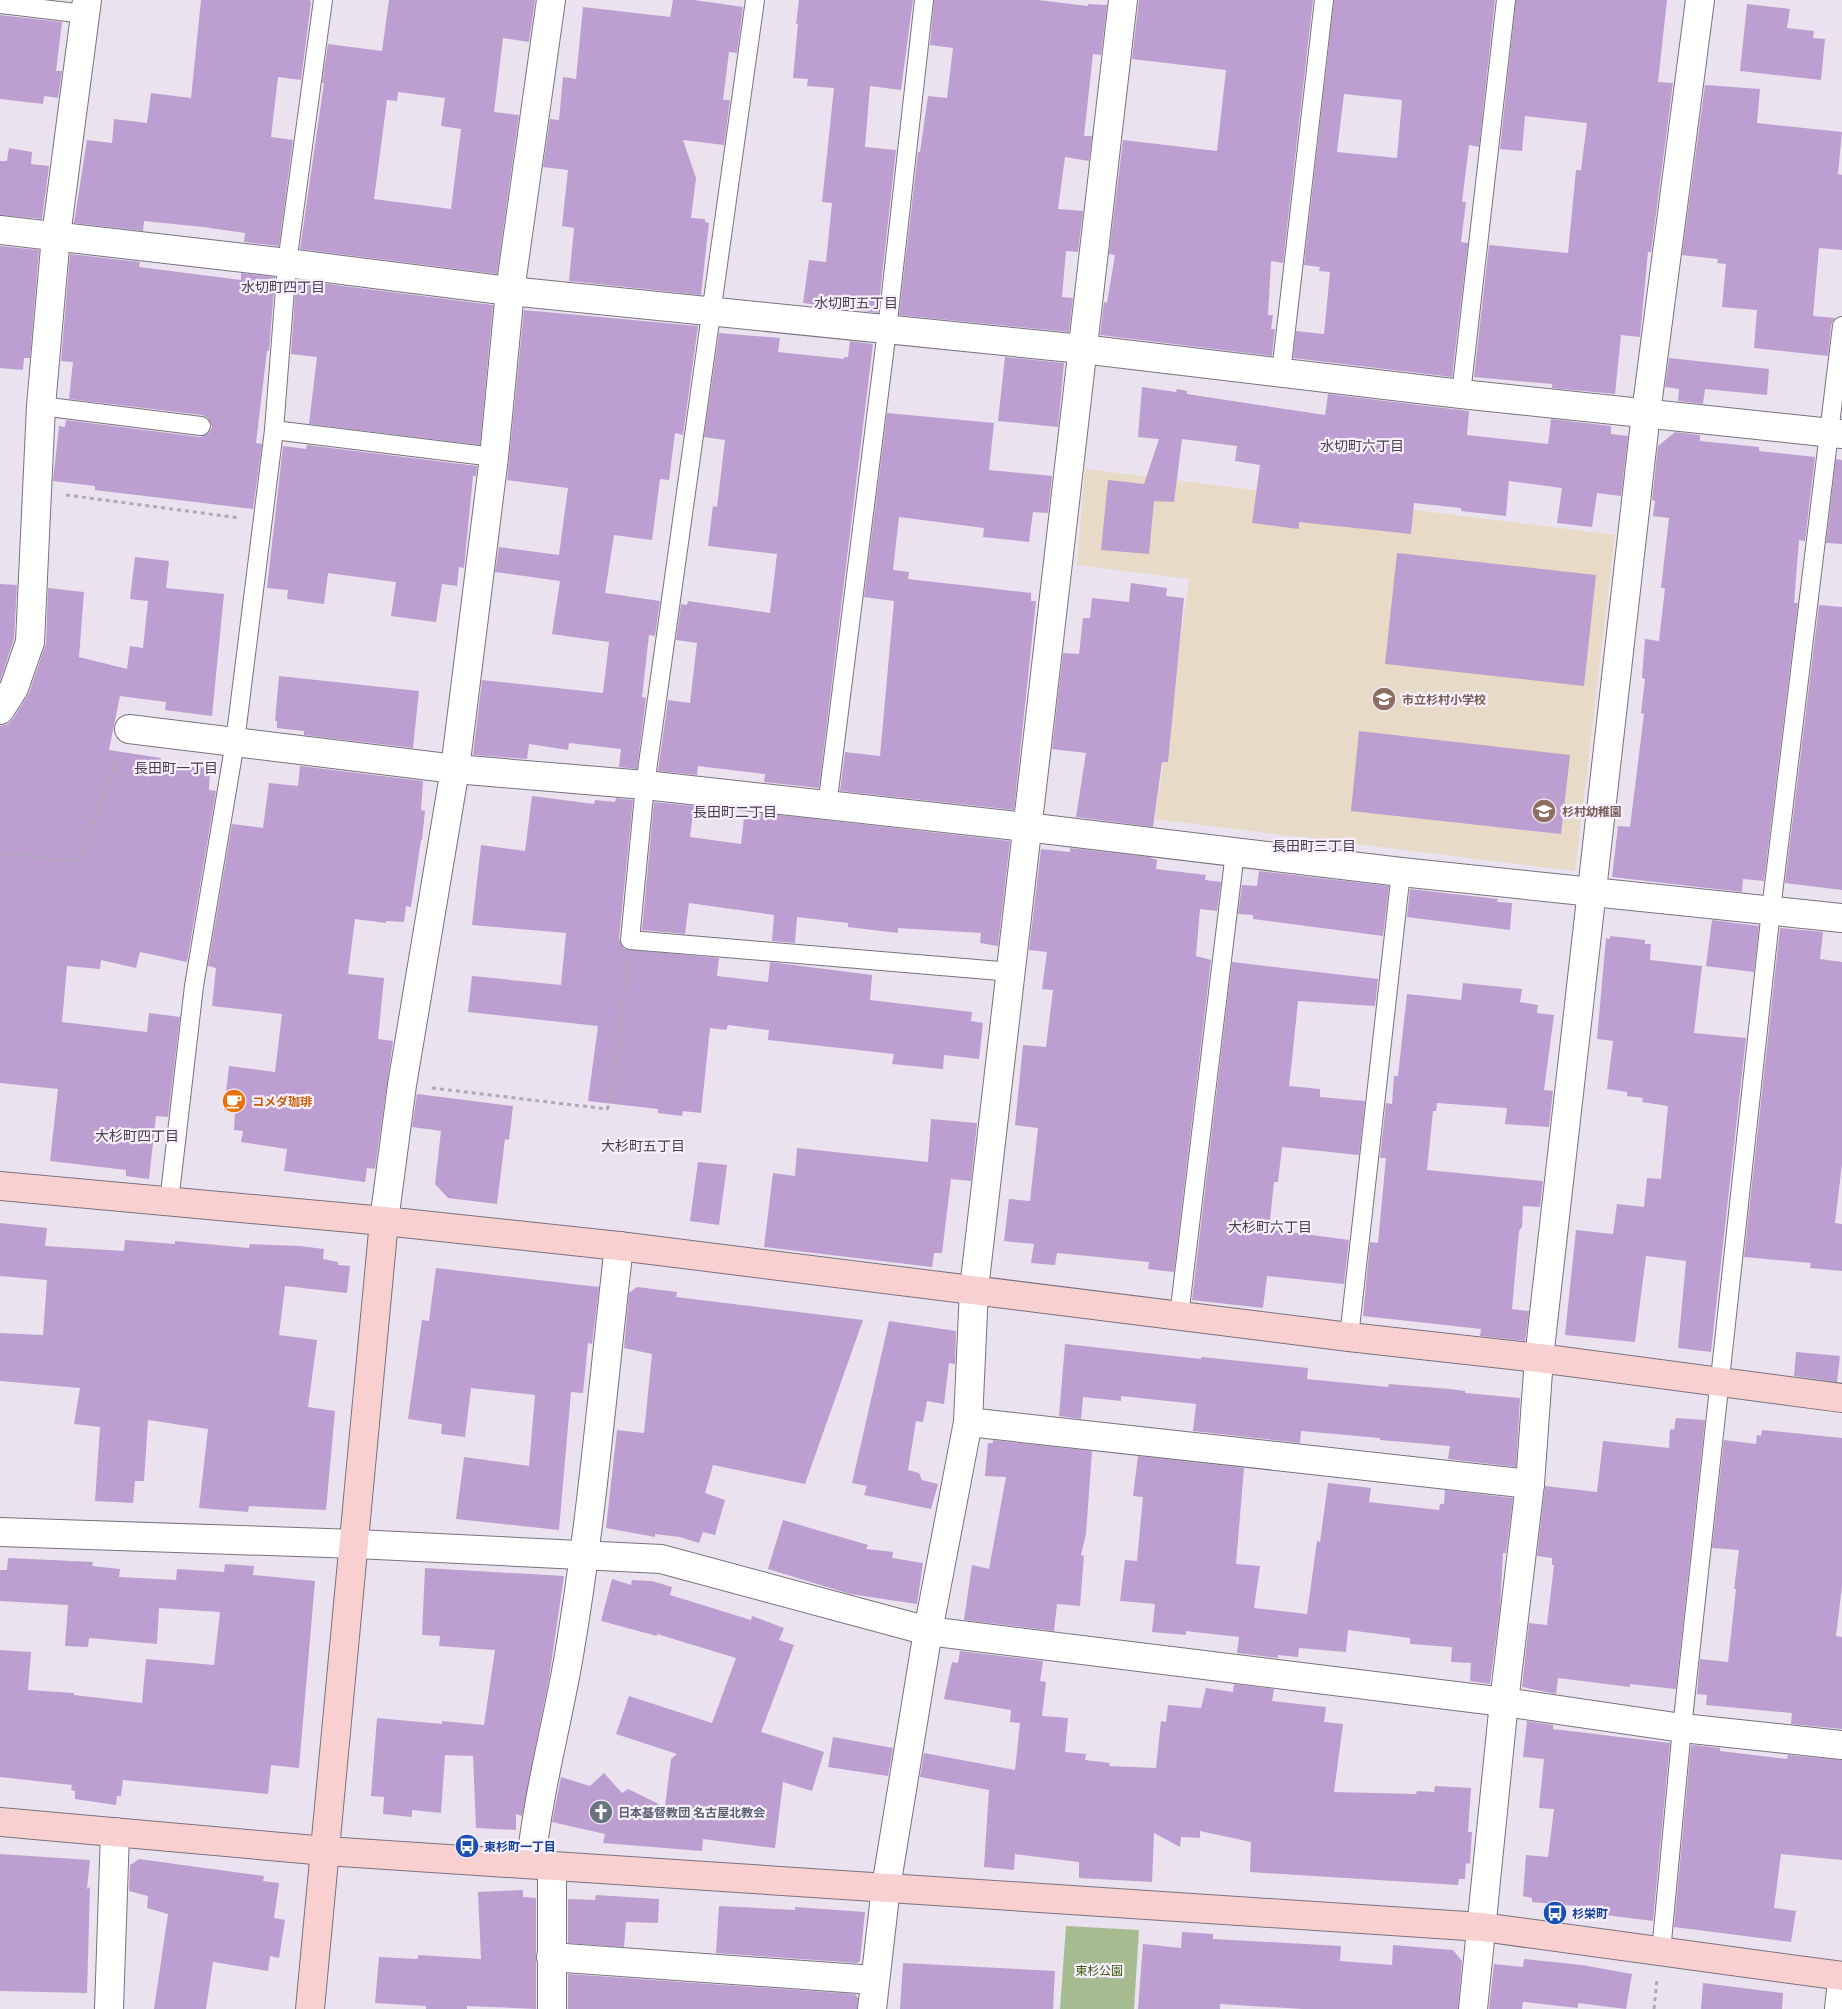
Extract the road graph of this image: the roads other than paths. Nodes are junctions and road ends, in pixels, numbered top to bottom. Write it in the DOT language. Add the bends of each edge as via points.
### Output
graph roads {
  1 [pos="323,0"];
  2 [pos="551,0"];
  3 [pos="755,0"];
  4 [pos="924,0"];
  5 [pos="1123,0"];
  6 [pos="1324,0"];
  7 [pos="1506,0"];
  8 [pos="1700,0"];
  9 [pos="0,4"];
  10 [pos="86,7"];
  11 [pos="0,230"];
  12 [pos="56,236"];
  13 [pos="287,263"];
  14 [pos="510,291"];
  15 [pos="712,311"];
  16 [pos="1842,326"];
  17 [pos="887,330"];
  18 [pos="1082,350"];
  19 [pos="1281,373"];
  20 [pos="1461,394"];
  21 [pos="41,406"];
  22 [pos="1646,413"];
  23 [pos="201,426"];
  24 [pos="274,430"];
  25 [pos="1836,433"];
  26 [pos="494,457"];
  27 [pos="0,710"];
  28 [pos="129,729"];
  29 [pos="234,742"];
  30 [pos="455,768"];
  31 [pos="645,785"];
  32 [pos="827,807"];
  33 [pos="1026,827"];
  34 [pos="1235,852"];
  35 [pos="1400,872"];
  36 [pos="1592,892"];
  37 [pos="1771,910"];
  38 [pos="1842,918"];
  39 [pos="1012,972"];
  40 [pos="0,1186"];
  41 [pos="169,1202"];
  42 [pos="384,1221"];
  43 [pos="618,1246"];
  44 [pos="974,1289"];
  45 [pos="1179,1316"];
  46 [pos="1349,1337"];
  47 [pos="1539,1358"];
  48 [pos="1720,1381"];
  49 [pos="1842,1398"];
  50 [pos="968,1422"];
  51 [pos="1530,1484"];
  52 [pos="0,1532"];
  53 [pos="356,1544"];
  54 [pos="584,1554"];
  55 [pos="928,1630"];
  56 [pos="1504,1702"];
  57 [pos="1682,1728"];
  58 [pos="1842,1744"];
  59 [pos="0,1822"];
  60 [pos="115,1832"];
  61 [pos="326,1851"];
  62 [pos="541,1865"];
  63 [pos="886,1887"];
  64 [pos="1482,1927"];
  65 [pos="1661,1952"];
  66 [pos="551,1957"];
  67 [pos="1842,1976"];
  68 [pos="874,1980"];
  69 [pos="1842,1980"];
  70 [pos="109,2009"];
  71 [pos="310,2009"];
  72 [pos="552,2009"];
  73 [pos="872,2009"];
  74 [pos="1473,2009"];
  75 [pos="1839,2009"];
  1 -- 13 [label="lane"];
  2 -- 14 [label="street"];
  3 -- 15 [label="lane"];
  4 -- 17 [label="lane"];
  5 -- 18 [label="street"];
  6 -- 19 [label="lane"];
  7 -- 20 [label="lane"];
  8 -- 22 [label="street"];
  9 -- 10 [label="lane"];
  10 -- 12 [label="street"];
  11 -- 12 [label="street"];
  12 -- 13 [label="street"];
  12 -- 21 [label="street"];
  13 -- 14 [label="street"];
  13 -- 24 [label="lane"];
  14 -- 15 [label="street"];
  14 -- 26 [label="street"];
  15 -- 17 [label="street"];
  15 -- 31 [label="lane"];
  16 -- 25 [label="lane"];
  17 -- 18 [label="street"];
  17 -- 32 [label="lane"];
  18 -- 19 [label="street"];
  18 -- 33 [label="street"];
  19 -- 20 [label="street"];
  20 -- 22 [label="street"];
  21 -- 23 [label="lane"];
  21 -- 27 [label="street" via="30,642 14,688"];
  22 -- 25 [label="street"];
  22 -- 36 [label="street"];
  24 -- 26 [label="lane"];
  24 -- 29 [label="lane"];
  25 -- 37 [label="lane"];
  26 -- 30 [label="street"];
  28 -- 29 [label="street"];
  29 -- 30 [label="street"];
  29 -- 41 [label="lane" via="194,986"];
  30 -- 31 [label="street"];
  30 -- 42 [label="street" via="402,1084"];
  31 -- 32 [label="street"];
  31 -- 39 [label="lane" via="630,940"];
  32 -- 33 [label="street"];
  33 -- 34 [label="street"];
  33 -- 39 [label="street"];
  34 -- 35 [label="street"];
  34 -- 45 [label="lane"];
  35 -- 36 [label="street"];
  35 -- 46 [label="lane"];
  36 -- 37 [label="street"];
  36 -- 47 [label="street"];
  37 -- 38 [label="street"];
  37 -- 48 [label="lane"];
  39 -- 44 [label="street"];
  40 -- 41 [label="street"];
  41 -- 42 [label="street"];
  42 -- 43 [label="street"];
  42 -- 53 [label="street"];
  43 -- 44 [label="street"];
  43 -- 54 [label="street"];
  44 -- 45 [label="street"];
  44 -- 50 [label="street"];
  45 -- 46 [label="street"];
  46 -- 47 [label="street"];
  47 -- 48 [label="street"];
  47 -- 51 [label="street"];
  48 -- 49 [label="street"];
  48 -- 57 [label="lane"];
  50 -- 51 [label="street"];
  50 -- 55 [label="street"];
  51 -- 56 [label="street"];
  52 -- 53 [label="street"];
  53 -- 54 [label="street"];
  53 -- 61 [label="street"];
  54 -- 55 [label="street" via="661,1559"];
  54 -- 62 [label="street" via="569,1655 534,1827"];
  55 -- 56 [label="street"];
  55 -- 63 [label="street"];
  56 -- 57 [label="street"];
  56 -- 64 [label="street"];
  57 -- 58 [label="street"];
  57 -- 65 [label="lane"];
  59 -- 60 [label="street"];
  60 -- 61 [label="street"];
  60 -- 70 [label="street"];
  61 -- 62 [label="street"];
  61 -- 71 [label="street"];
  62 -- 63 [label="street"];
  62 -- 66 [label="street"];
  63 -- 64 [label="street"];
  63 -- 68 [label="street"];
  64 -- 65 [label="street"];
  64 -- 74 [label="street"];
  65 -- 67 [label="street"];
  66 -- 68 [label="street"];
  66 -- 72 [label="street"];
  68 -- 73 [label="street"];
  69 -- 75 [label="street"];
}
